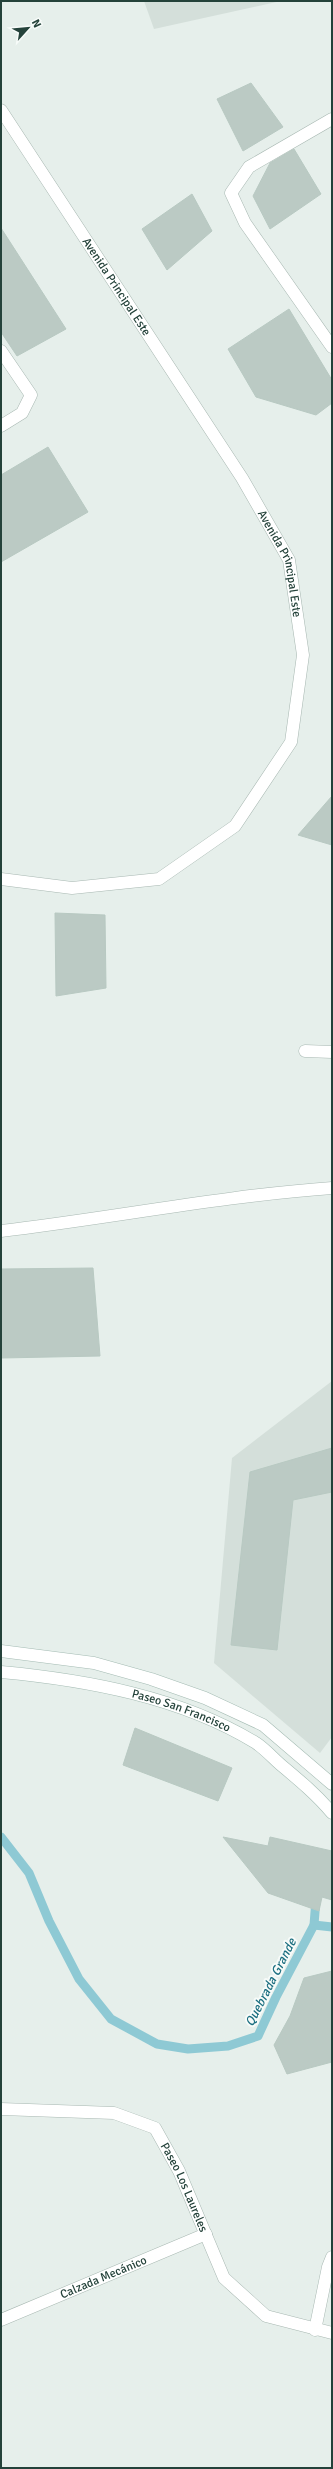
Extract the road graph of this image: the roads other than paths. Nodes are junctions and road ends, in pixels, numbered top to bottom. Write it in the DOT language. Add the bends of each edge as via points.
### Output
graph roads {
  1 [pos="1,110"];
  2 [pos="332,119"];
  3 [pos="332,347"];
  4 [pos="1,351"];
  5 [pos="1,426"];
  6 [pos="1,879"];
  7 [pos="305,1051"];
  8 [pos="332,1052"];
  9 [pos="332,1188"];
  10 [pos="1,1231"];
  11 [pos="1,1652"];
  12 [pos="1,1672"];
  13 [pos="332,1784"];
  14 [pos="332,1813"];
  15 [pos="1,2109"];
  16 [pos="206,2234"];
  17 [pos="332,2257"];
  18 [pos="1,2320"];
  19 [pos="315,2330"];
  20 [pos="332,2332"];
  1 -- 6 [label="street, Avenida Principal Este" via="242,478 288,560 303,655 291,742 235,826 159,879 72,888"];
  2 -- 3 [label="street" via="249,167 231,193 245,223"];
  4 -- 5 [label="street" via="31,395 22,412"];
  7 -- 8 [label="street"];
  9 -- 10 [label="street" via="272,1192"];
  11 -- 13 [label="street, Paseo San Francisco" via="94,1663 205,1698 263,1725"];
  12 -- 14 [label="street, Paseo San Francisco" via="95,1685 205,1718 257,1744 322,1800"];
  15 -- 16 [label="street, Paseo Los Laureles" via="114,2113 155,2128 179,2171"];
  16 -- 18 [label="street, Calzada Mecánico"];
  16 -- 19 [label="street, Paseo Los Laureles" via="224,2278 266,2316"];
  17 -- 19 [label="street"];
  19 -- 20 [label="street, Paseo Los Laureles"];
}
